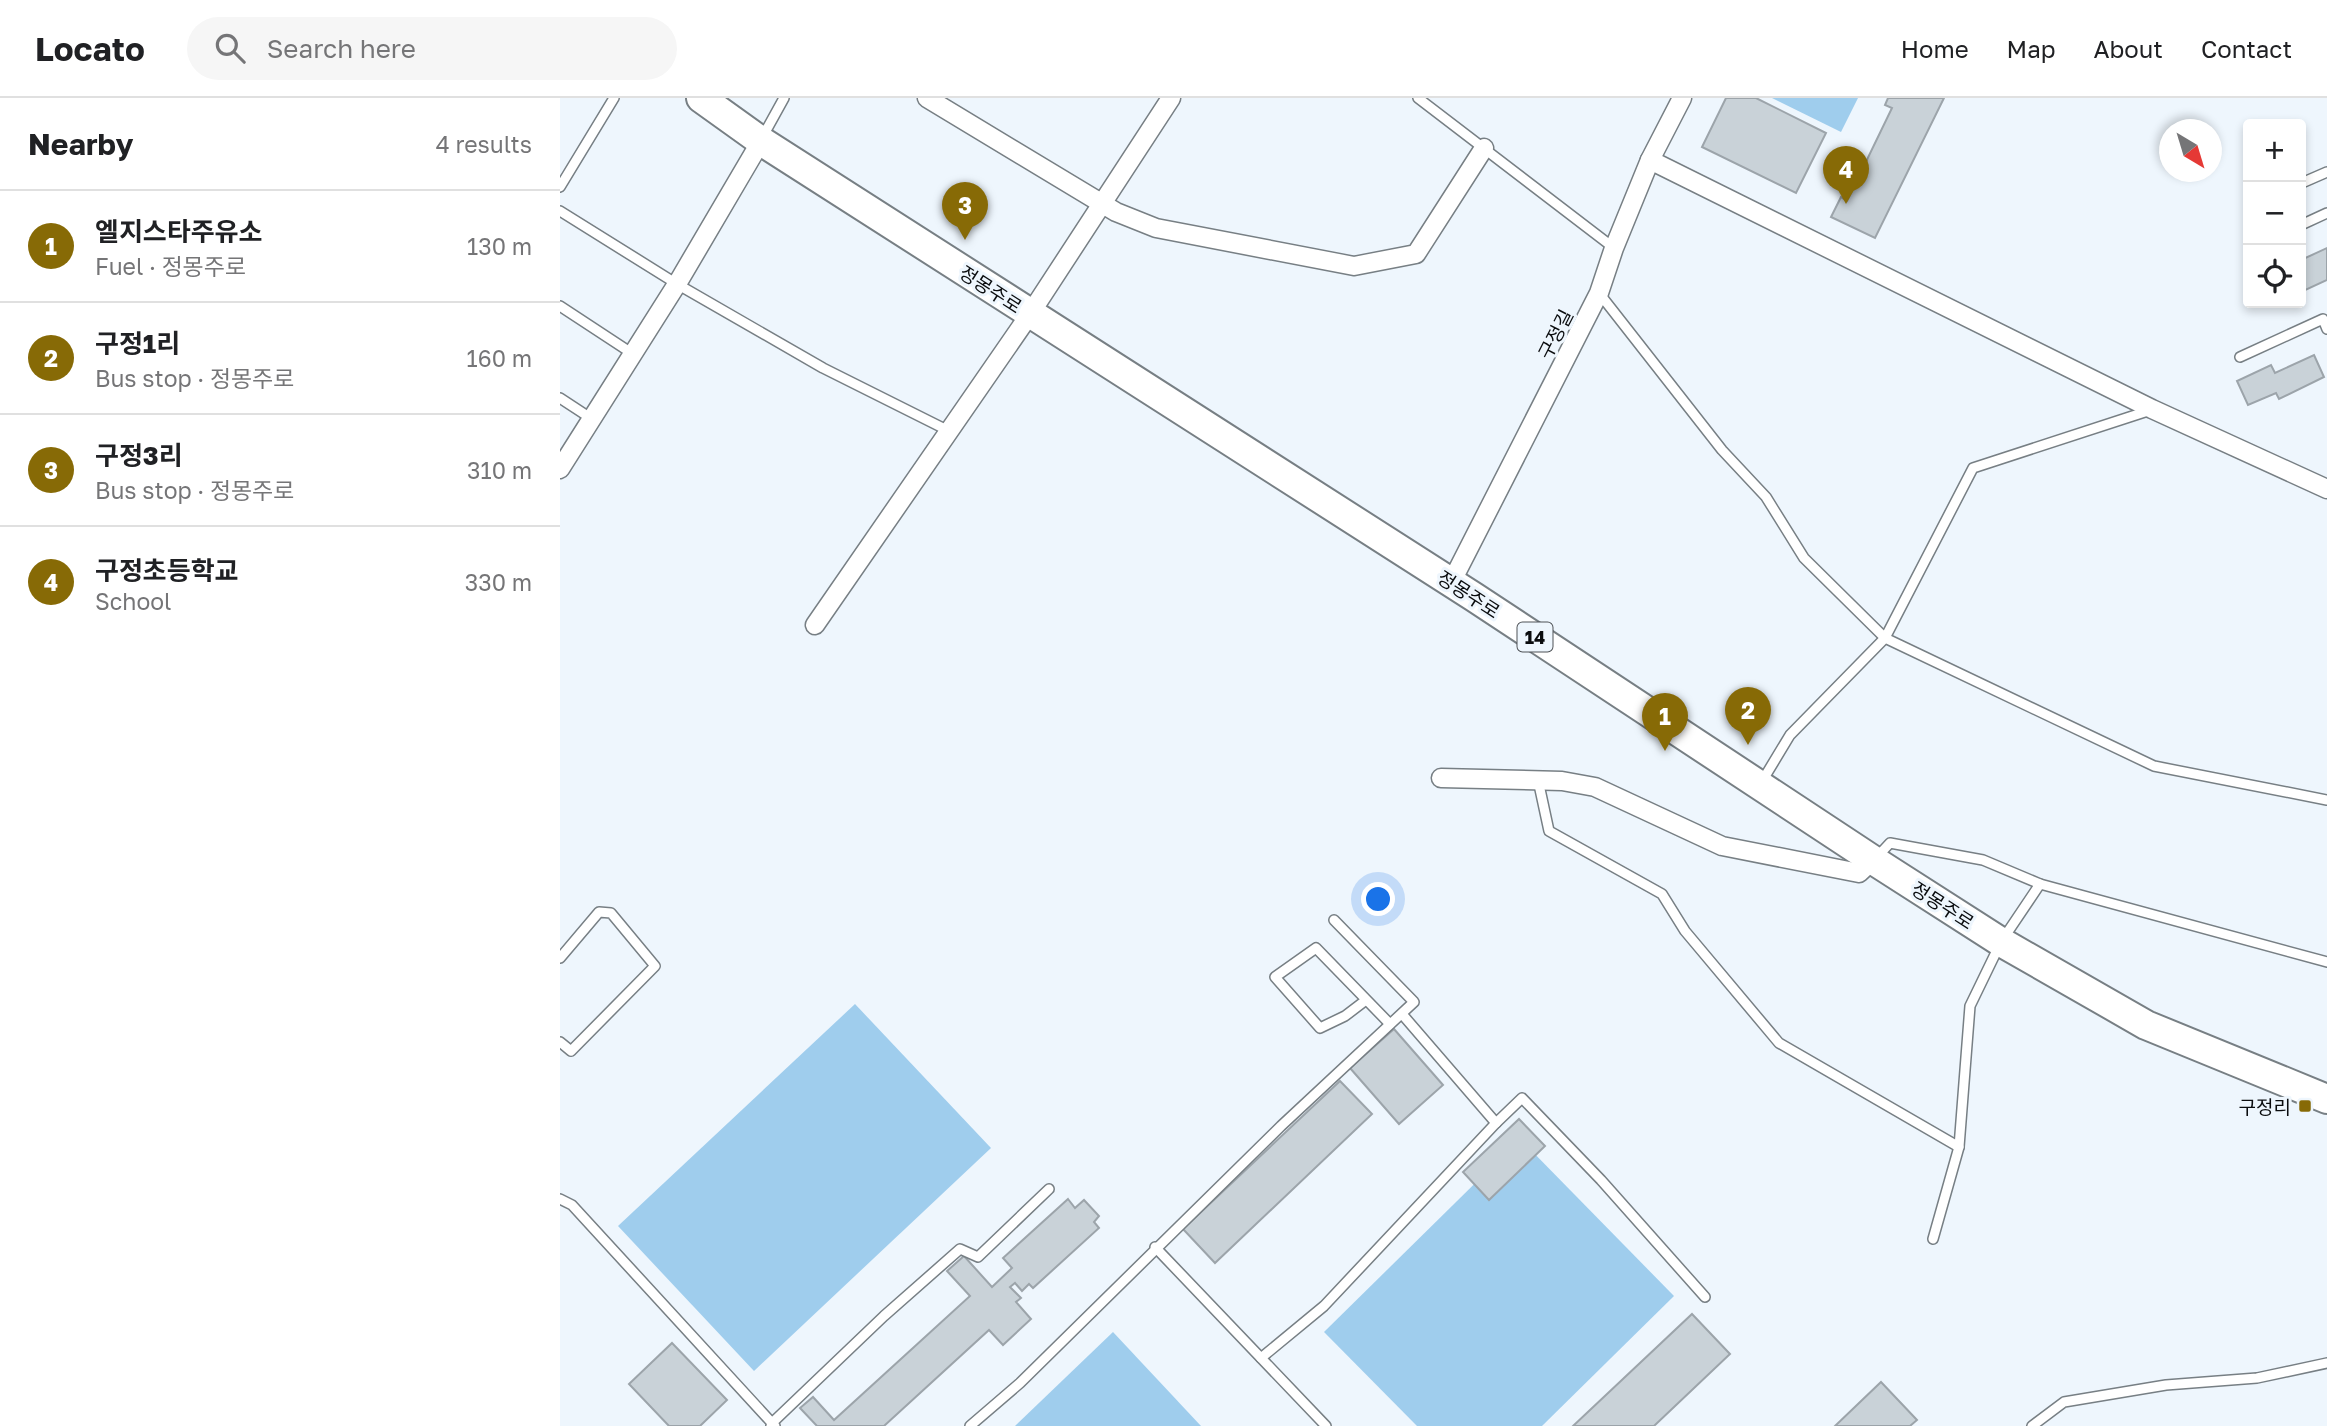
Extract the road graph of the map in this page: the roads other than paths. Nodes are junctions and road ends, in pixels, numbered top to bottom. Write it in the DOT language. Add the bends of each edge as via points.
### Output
graph roads {
  1 [pos="614,98"];
  2 [pos="701,98"];
  3 [pos="784,98"];
  4 [pos="927,98"];
  5 [pos="1171,98"];
  6 [pos="1418,98"];
  7 [pos="1682,98"];
  8 [pos="761,141"];
  9 [pos="1484,148"];
  10 [pos="1650,160"];
  11 [pos="2327,172"];
  12 [pos="2306,181"];
  13 [pos="560,187"];
  14 [pos="1102,203"];
  15 [pos="560,211"];
  16 [pos="2327,213"];
  17 [pos="2306,223"];
  18 [pos="1614,248"];
  19 [pos="677,284"];
  20 [pos="1599,293"];
  21 [pos="560,306"];
  22 [pos="1030,314"];
  23 [pos="2326,322"];
  24 [pos="633,354"];
  25 [pos="2240,357"];
  26 [pos="560,398"];
  27 [pos="2152,409"];
  28 [pos="592,419"];
  29 [pos="948,431"];
  30 [pos="560,469"];
  31 [pos="2327,489"];
  32 [pos="1451,583"];
  33 [pos="815,625"];
  34 [pos="1885,638"];
  35 [pos="1441,778"];
  36 [pos="1538,780"];
  37 [pos="1759,785"];
  38 [pos="2327,800"];
  39 [pos="1873,860"];
  40 [pos="2040,884"];
  41 [pos="1335,920"];
  42 [pos="2001,942"];
  43 [pos="560,958"];
  44 [pos="2327,962"];
  45 [pos="1366,1000"];
  46 [pos="1402,1014"];
  47 [pos="1390,1024"];
  48 [pos="560,1042"];
  49 [pos="2327,1099"];
  50 [pos="1496,1123"];
  51 [pos="1959,1147"];
  52 [pos="1049,1189"];
  53 [pos="560,1199"];
  54 [pos="1933,1239"];
  55 [pos="1155,1247"];
  56 [pos="1705,1297"];
  57 [pos="1261,1358"];
  58 [pos="2327,1363"];
  59 [pos="773,1425"];
  60 [pos="971,1426"];
  61 [pos="1326,1426"];
  62 [pos="2032,1426"];
  1 -- 13 [label="lane"];
  2 -- 8 [label="main road, 정몽주로 / 14"];
  3 -- 8 [label="lane"];
  4 -- 14 [label="street"];
  5 -- 14 [label="street"];
  6 -- 9 [label="lane"];
  7 -- 10 [label="street, 구정길"];
  8 -- 19 [label="street"];
  8 -- 22 [label="main road, 정몽주로 / 14"];
  9 -- 14 [label="street" via="1416,254 1354,266 1156,228"];
  9 -- 18 [label="lane"];
  10 -- 18 [label="street, 구정길"];
  10 -- 27 [label="street"];
  11 -- 12 [label="lane"];
  14 -- 22 [label="street"];
  15 -- 19 [label="lane"];
  16 -- 17 [label="lane"];
  18 -- 20 [label="street, 구정길"];
  19 -- 24 [label="street"];
  19 -- 29 [label="lane" via="823,368"];
  20 -- 32 [label="street, 구정길"];
  20 -- 34 [label="lane" via="1722,450 1766,497 1804,558"];
  21 -- 24 [label="lane"];
  22 -- 29 [label="street"];
  22 -- 32 [label="main road, 정몽주로 / 14"];
  23 -- 25 [label="lane"];
  24 -- 28 [label="street"];
  26 -- 28 [label="lane"];
  27 -- 31 [label="street"];
  27 -- 34 [label="lane" via="1973,468"];
  28 -- 30 [label="street"];
  29 -- 33 [label="street"];
  32 -- 37 [label="main road, 정몽주로 / 14"];
  34 -- 37 [label="lane" via="1790,735"];
  34 -- 38 [label="lane" via="2154,766"];
  35 -- 36 [label="street"];
  36 -- 39 [label="street" via="1595,787 1722,846 1859,873"];
  36 -- 51 [label="lane" via="1549,831 1662,894 1685,931 1779,1043"];
  37 -- 39 [label="main road, 정몽주로 / 14"];
  39 -- 40 [label="lane" via="1889,843 1983,860"];
  39 -- 42 [label="main road, 정몽주로 / 14"];
  40 -- 42 [label="lane"];
  40 -- 44 [label="lane"];
  41 -- 46 [label="lane" via="1414,1002"];
  42 -- 49 [label="main road, 정몽주로 / 14" via="2146,1025"];
  42 -- 51 [label="lane" via="1970,1006"];
  43 -- 48 [label="lane" via="599,912 611,913 655,966 571,1051"];
  45 -- 45 [label="lane" via="1316,948 1275,977 1320,1028"];
  45 -- 47 [label="lane"];
  46 -- 47 [label="lane"];
  46 -- 50 [label="lane"];
  47 -- 55 [label="lane"];
  50 -- 56 [label="lane" via="1522,1098"];
  50 -- 57 [label="lane" via="1324,1306"];
  51 -- 54 [label="lane"];
  52 -- 59 [label="lane" via="978,1257 960,1249"];
  53 -- 59 [label="lane" via="572,1205"];
  55 -- 57 [label="lane"];
  55 -- 60 [label="lane"];
  57 -- 61 [label="lane"];
  58 -- 62 [label="lane" via="2257,1378 2166,1385 2064,1402"];
}
